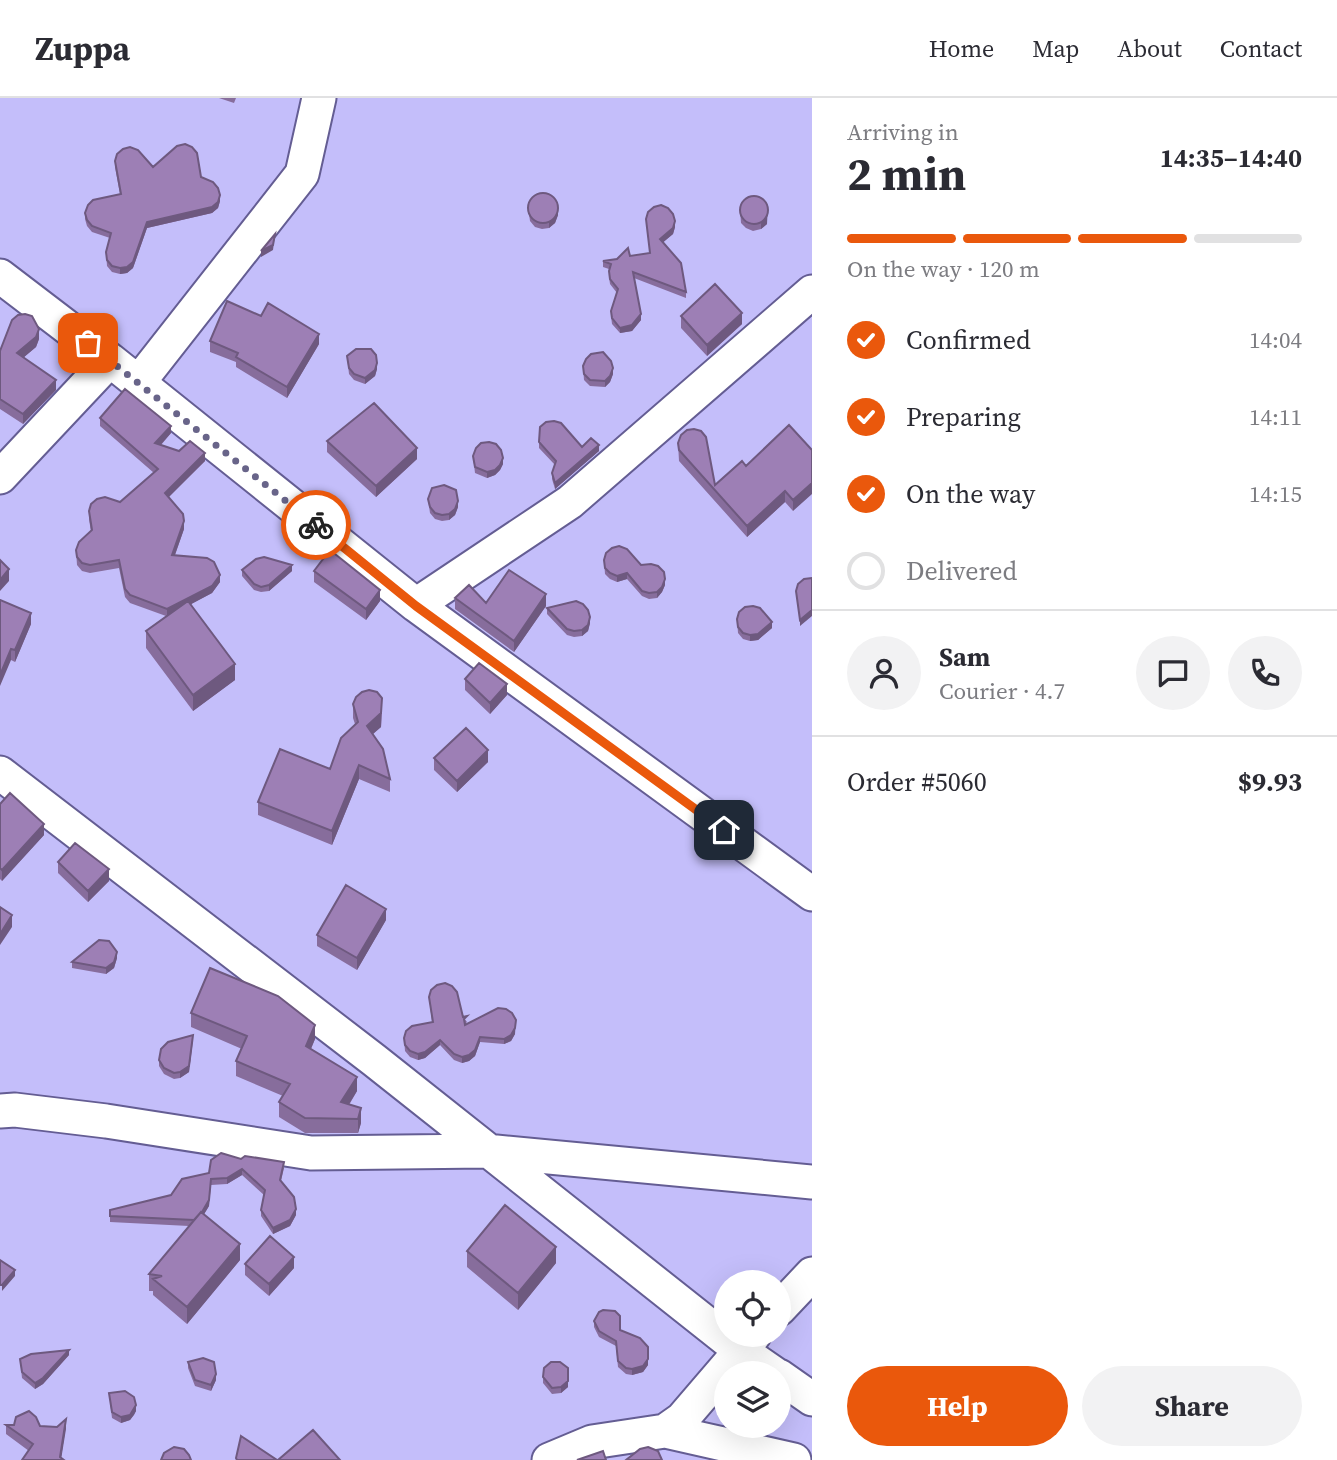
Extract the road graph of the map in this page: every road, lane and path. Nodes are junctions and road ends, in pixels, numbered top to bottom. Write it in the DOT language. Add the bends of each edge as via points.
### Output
graph roads {
  1 [pos="319,98"];
  2 [pos="0,276"];
  3 [pos="812,292"];
  4 [pos="110,360"];
  5 [pos="138,383"];
  6 [pos="0,477"];
  7 [pos="416,606"];
  8 [pos="0,773"];
  9 [pos="812,894"];
  10 [pos="0,1111"];
  11 [pos="486,1151"];
  12 [pos="812,1182"];
  13 [pos="812,1274"];
  14 [pos="791,1296"];
  15 [pos="714,1319"];
  16 [pos="744,1347"];
  17 [pos="751,1347"];
  18 [pos="764,1361"];
  19 [pos="791,1384"];
  20 [pos="812,1398"];
  21 [pos="665,1431"];
  22 [pos="549,1460"];
  23 [pos="794,1460"];
  1 -- 5 [label="street" via="302,174"];
  2 -- 4 [label="street"];
  3 -- 7 [label="street" via="570,502"];
  4 -- 5 [label="street"];
  4 -- 6 [label="street"];
  5 -- 7 [label="street"];
  7 -- 9 [label="street"];
  8 -- 11 [label="street"];
  10 -- 11 [label="street" via="106,1121 311,1153"];
  11 -- 12 [label="street"];
  11 -- 15 [label="street"];
  13 -- 14 [label="street"];
  16 -- 21 [label="street" via="682,1419"];
  17 -- 18 [label="street"];
  19 -- 20 [label="street"];
  21 -- 22 [label="street" via="592,1442"];
  21 -- 23 [label="street"];
}
